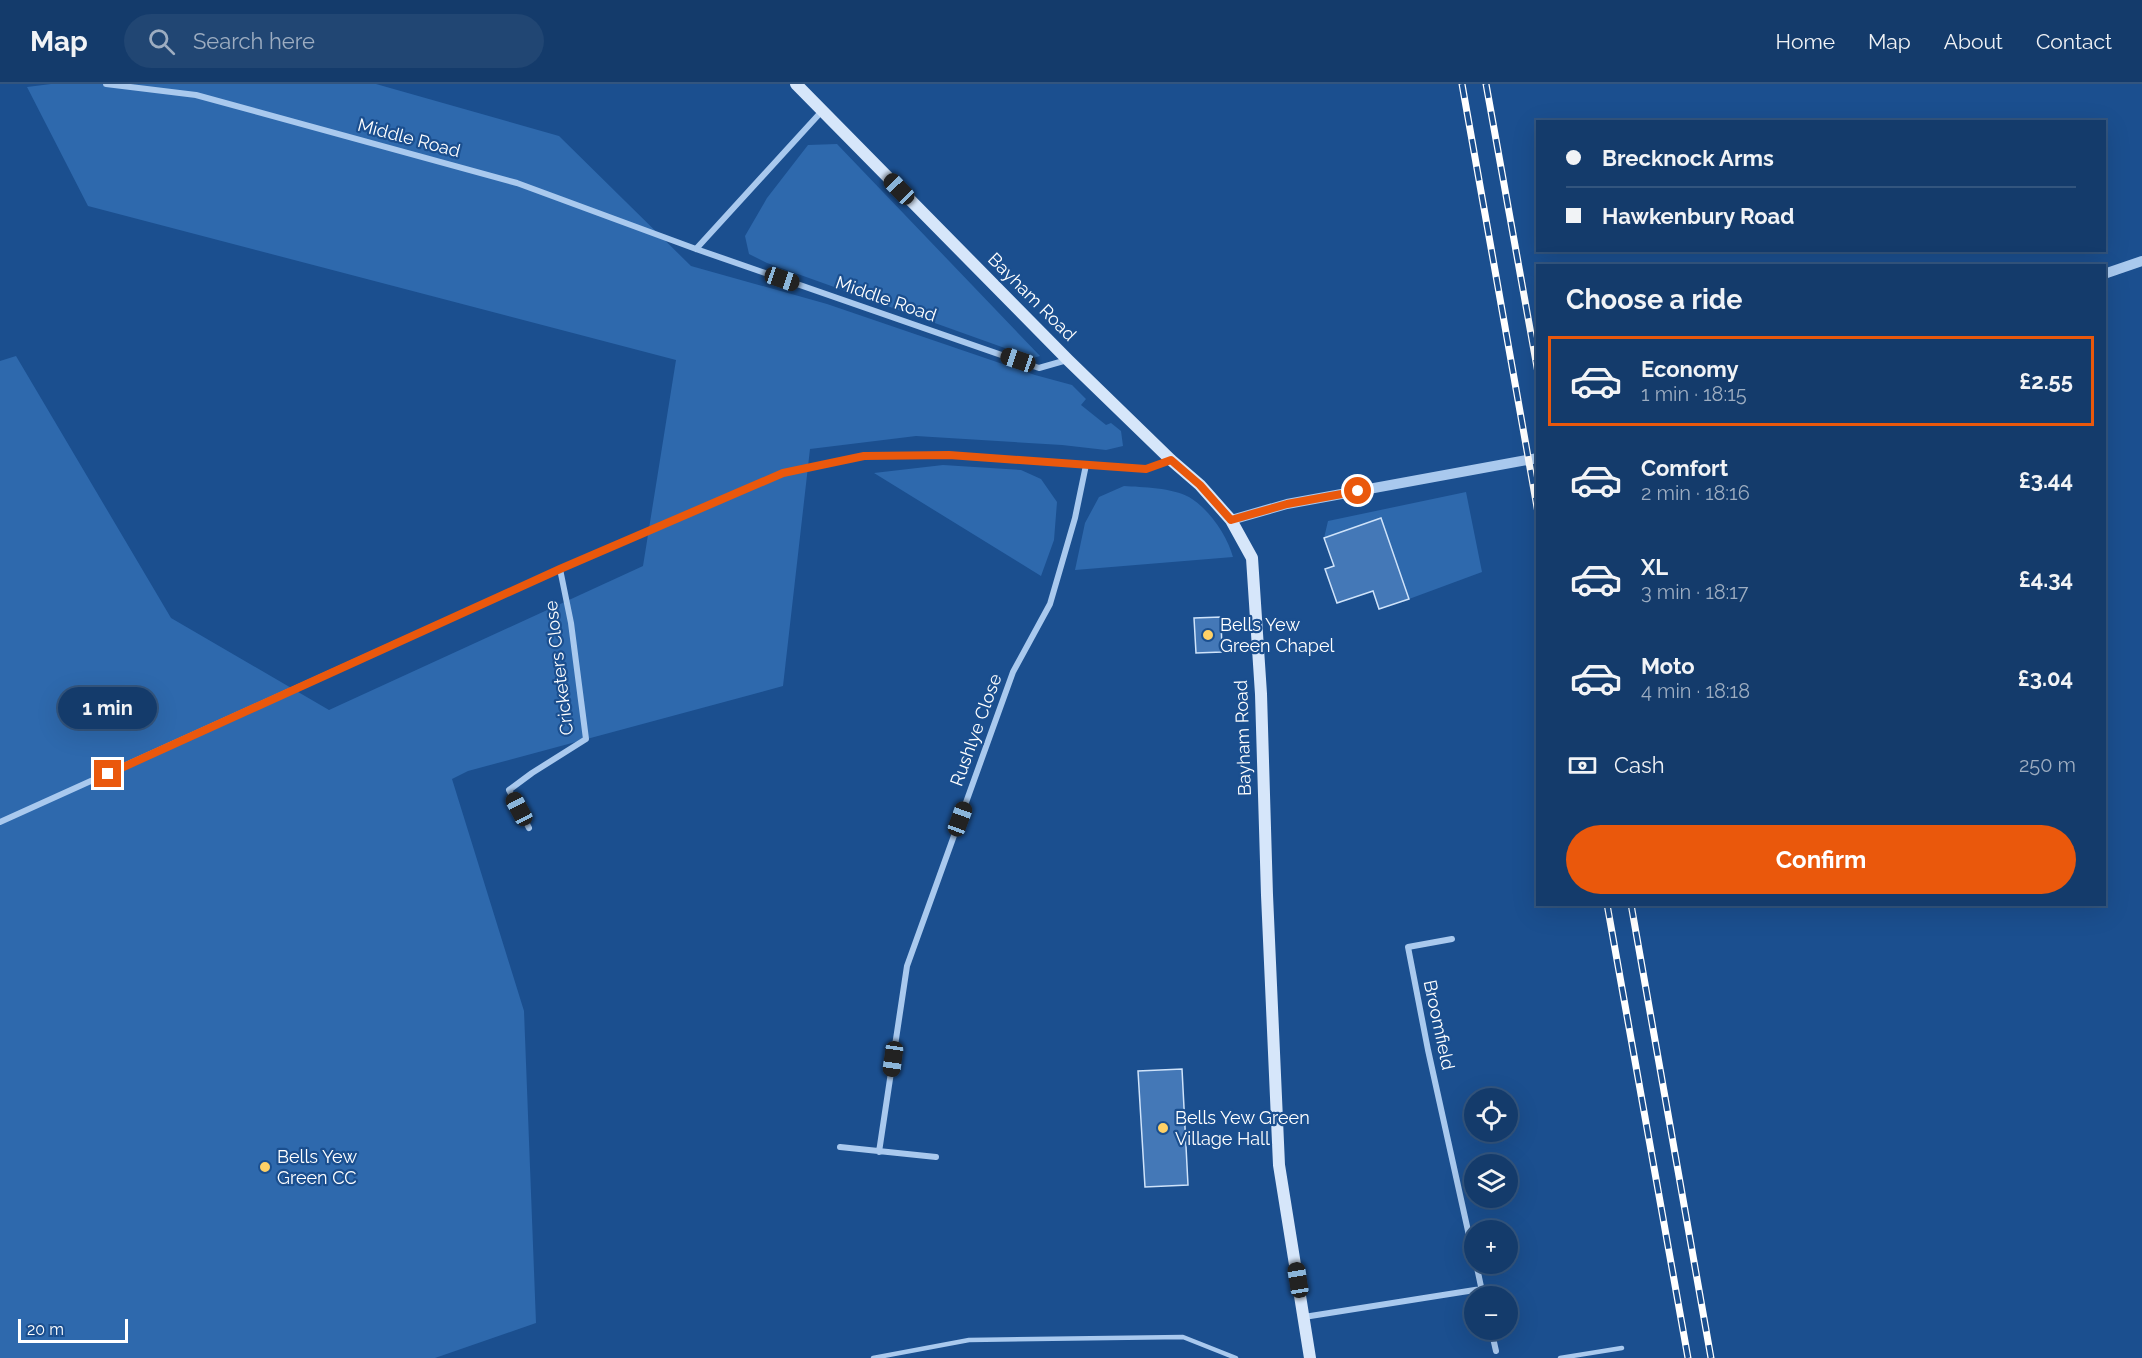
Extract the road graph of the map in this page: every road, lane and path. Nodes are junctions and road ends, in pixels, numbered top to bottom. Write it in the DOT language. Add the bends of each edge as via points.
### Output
graph roads {
  1 [pos="106,84"];
  2 [pos="796,84"];
  3 [pos="823,111"];
  4 [pos="696,249"];
  5 [pos="2142,261"];
  6 [pos="2106,273"];
  7 [pos="1068,360"];
  8 [pos="1536,458"];
  9 [pos="1171,460"];
  10 [pos="1086,465"];
  11 [pos="1231,520"];
  12 [pos="560,569"];
  13 [pos="0,822"];
  14 [pos="529,828"];
  15 [pos="1452,939"];
  16 [pos="840,1147"];
  17 [pos="879,1152"];
  18 [pos="936,1157"];
  19 [pos="1466,1220"];
  20 [pos="1464,1295"];
  21 [pos="1304,1317"];
  22 [pos="1494,1340"];
  23 [pos="1622,1348"];
  24 [pos="1496,1350"];
  25 [pos="873,1358"];
  26 [pos="1236,1358"];
  27 [pos="1310,1358"];
  28 [pos="1499,1358"];
  29 [pos="1560,1358"];
  1 -- 4 [label="street, Middle Road" via="196,95 517,183"];
  2 -- 3 [label="main road, Bayham Road"];
  3 -- 4 [label="street"];
  3 -- 7 [label="main road, Bayham Road"];
  4 -- 7 [label="street, Middle Road" via="1040,368"];
  5 -- 6 [label="street"];
  7 -- 9 [label="main road, Bayham Road"];
  8 -- 11 [label="street" via="1287,504"];
  9 -- 10 [label="street" via="1146,469"];
  9 -- 11 [label="main road, Bayham Road"];
  10 -- 12 [label="street" via="949,455 864,456 783,473"];
  10 -- 17 [label="street, Rushlye Close" via="1050,604 1013,672 907,966"];
  11 -- 21 [label="main road, Bayham Road" via="1252,558 1279,1165"];
  12 -- 13 [label="street"];
  12 -- 14 [label="street, Cricketers Close" via="572,623 586,739 509,790"];
  15 -- 19 [label="street, Broomfield" via="1408,947"];
  16 -- 17 [label="street"];
  17 -- 18 [label="street"];
  20 -- 21 [label="street"];
  21 -- 27 [label="main road, Bayham Road"];
  22 -- 24 [label="street"];
  23 -- 29 [label="lane"];
  24 -- 28 [label="lane"];
  25 -- 26 [label="lane" via="969,1340 1183,1337"];
}
